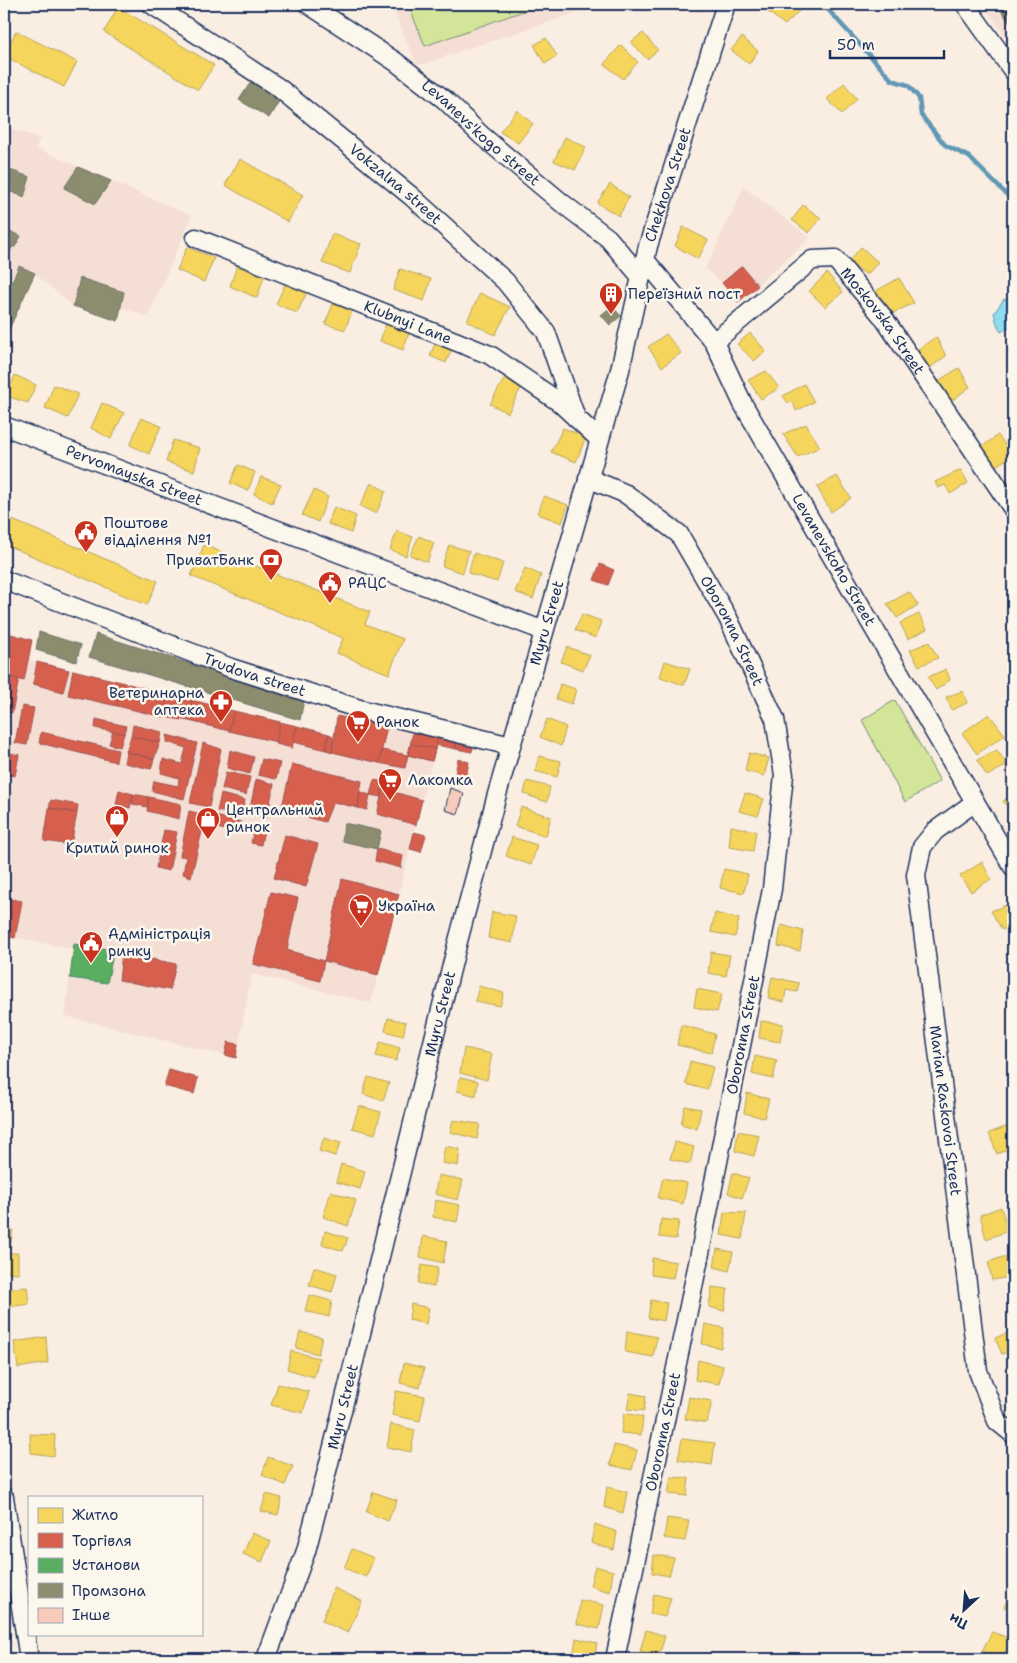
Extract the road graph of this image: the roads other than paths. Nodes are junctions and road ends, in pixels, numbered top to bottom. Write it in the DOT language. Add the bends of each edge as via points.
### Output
graph roads {
  1 [pos="151,4"];
  2 [pos="308,4"];
  3 [pos="726,4"];
  4 [pos="965,4"];
  5 [pos="1013,71"];
  6 [pos="196,238"];
  7 [pos="645,260"];
  8 [pos="641,277"];
  9 [pos="714,342"];
  10 [pos="620,370"];
  11 [pos="576,418"];
  12 [pos="4,426"];
  13 [pos="599,439"];
  14 [pos="588,478"];
  15 [pos="1013,509"];
  16 [pos="4,580"];
  17 [pos="544,631"];
  18 [pos="511,746"];
  19 [pos="975,802"];
  20 [pos="1013,868"];
  21 [pos="1013,1434"];
  22 [pos="4,1497"];
  23 [pos="29,1659"];
  24 [pos="266,1659"];
  25 [pos="615,1659"];
  1 -- 11 [label="street, Vokzalna street" via="279,88 411,196 505,281 546,332"];
  2 -- 8 [label="street, Levanevs'kogo street" via="396,62 445,100 562,203 608,238"];
  3 -- 7 [label="street, Chekhova Street"];
  4 -- 5 [label="street"];
  6 -- 11 [label="street, Klubnyi Lane" via="490,354 559,402"];
  7 -- 8 [label="street, Chekhova Street"];
  7 -- 9 [label="street, Levanevskoho Street"];
  8 -- 10 [label="street, Chekhova Street"];
  9 -- 15 [label="street, Moskovska Street" via="812,260 835,259 883,317"];
  9 -- 19 [label="street, Levanevskoho Street" via="743,404"];
  10 -- 13 [label="street, Myru Street"];
  11 -- 13 [label="street, Klubnyi Lane"];
  12 -- 17 [label="street, Pervomayska Street"];
  13 -- 14 [label="street, Myru Street"];
  14 -- 17 [label="street, Myru Street"];
  14 -- 25 [label="street, Oboronna Street" via="626,494 679,534 728,618 775,719 784,775 772,889"];
  16 -- 18 [label="street, Trudova street" via="231,668 363,710"];
  17 -- 18 [label="street, Myru Street"];
  18 -- 24 [label="street, Myru Street" via="459,936 306,1552"];
  19 -- 20 [label="street, Levanevskoho Street"];
  19 -- 21 [label="street, Marian Raskovoi Street" via="934,831 922,847 916,875 978,1371 997,1420"];
  22 -- 23 [label="street"];
}
